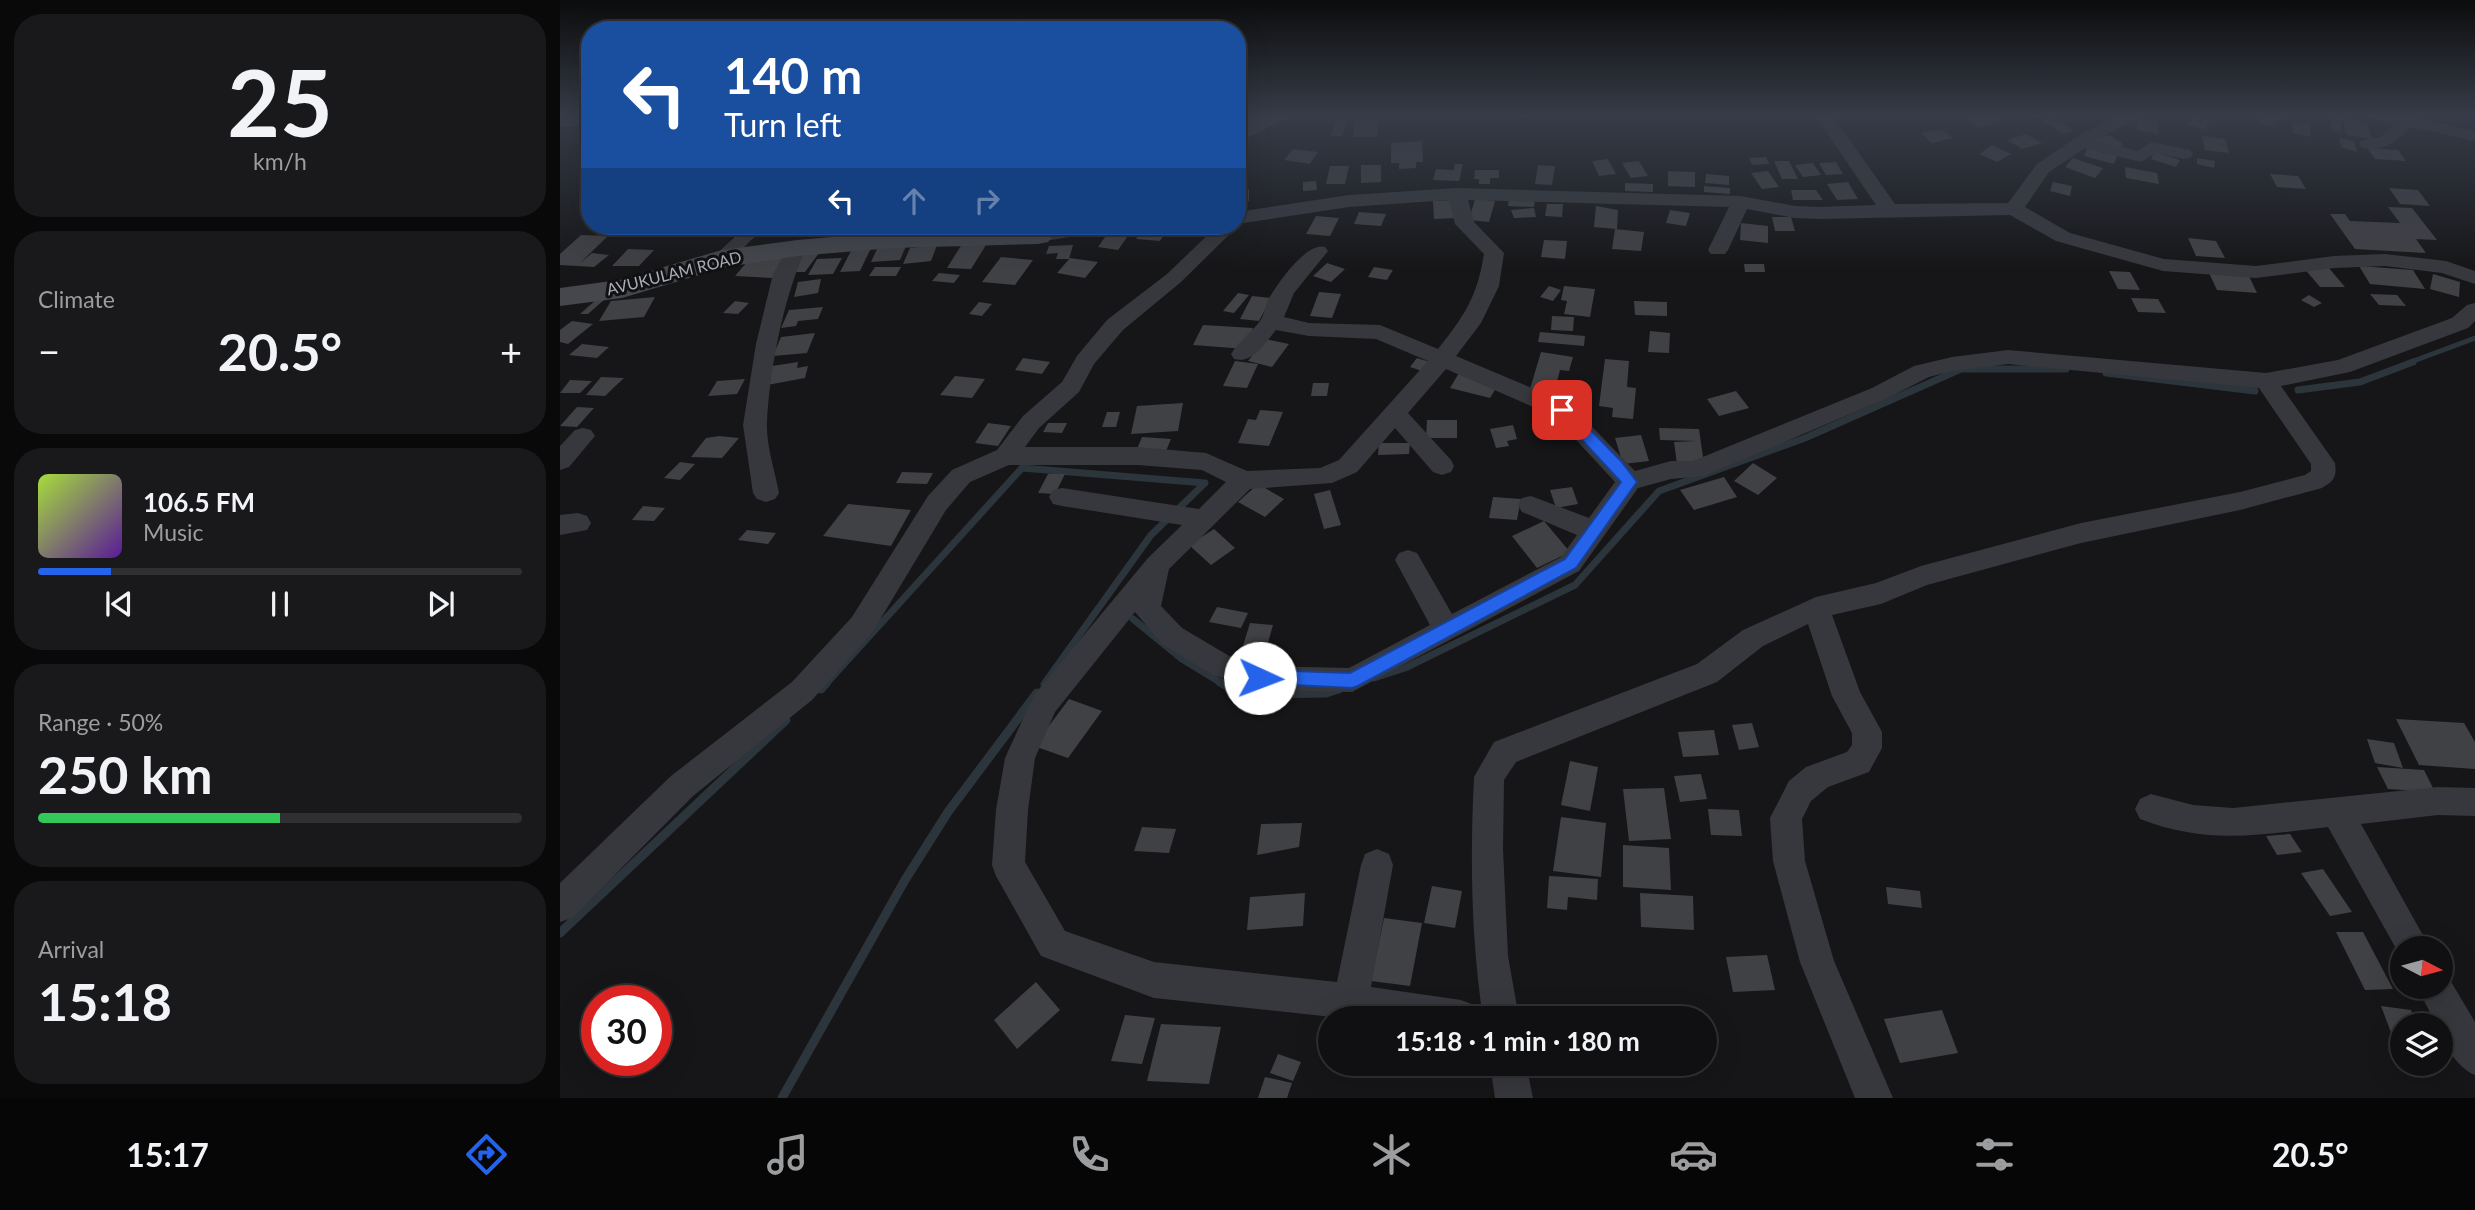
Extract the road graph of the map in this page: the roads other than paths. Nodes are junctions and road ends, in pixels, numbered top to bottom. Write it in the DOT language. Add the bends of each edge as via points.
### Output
graph roads {
  1 [pos="1859,166"];
  2 [pos="2046,166"];
  3 [pos="1457,194"];
  4 [pos="1741,202"];
  5 [pos="2014,209"];
  6 [pos="1889,210"];
  7 [pos="1246,217"];
  8 [pos="746,235"];
  9 [pos="999,235"];
  10 [pos="1219,235"];
  11 [pos="797,248"];
  12 [pos="1718,250"];
  13 [pos="1318,251"];
  14 [pos="722,259"];
  15 [pos="2475,278"];
  16 [pos="560,297"];
  17 [pos="2475,310"];
  18 [pos="1273,320"];
  19 [pos="1242,354"];
  20 [pos="1443,358"];
  21 [pos="2266,381"];
  22 [pos="1395,413"];
  23 [pos="583,436"];
  24 [pos="1006,456"];
  25 [pos="560,461"];
  26 [pos="1442,466"];
  27 [pos="1244,480"];
  28 [pos="1629,482"];
  29 [pos="766,493"];
  30 [pos="1062,497"];
  31 [pos="1531,505"];
  32 [pos="1204,519"];
  33 [pos="1594,531"];
  34 [pos="1408,560"];
  35 [pos="1157,565"];
  36 [pos="1816,608"];
  37 [pos="1447,629"];
  38 [pos="2475,802"];
  39 [pos="2151,809"];
  40 [pos="2337,813"];
  41 [pos="1377,865"];
  42 [pos="563,896"];
  43 [pos="2406,936"];
  44 [pos="2442,999"];
  45 [pos="1351,1002"];
  46 [pos="1378,1006"];
  47 [pos="1499,1006"];
  48 [pos="2475,1057"];
  49 [pos="1510,1076"];
  50 [pos="1514,1098"];
  51 [pos="1874,1098"];
  1 -- 6 [label="street"];
  2 -- 5 [label="street"];
  3 -- 4 [label="street"];
  3 -- 7 [label="street" via="1349,201"];
  3 -- 20 [label="street" via="1465,224 1494,253 1495,261 1489,286 1470,323"];
  4 -- 6 [label="street" via="1796,212"];
  4 -- 12 [label="street"];
  5 -- 6 [label="street"];
  5 -- 15 [label="street" via="2063,236 2163,265 2256,272 2385,261 2446,267"];
  8 -- 14 [label="street"];
  9 -- 11 [label="main road, AVUKULAM ROAD"];
  10 -- 24 [label="street" via="1115,325 1085,361 1071,387 1031,422"];
  11 -- 14 [label="main road, AVUKULAM ROAD"];
  11 -- 29 [label="street" via="783,274 755,425"];
  13 -- 18 [label="street" via="1288,287"];
  14 -- 16 [label="main road, AVUKULAM ROAD" via="622,289"];
  17 -- 21 [label="street" via="2460,323 2342,367"];
  18 -- 19 [label="street"];
  18 -- 20 [label="street" via="1296,328 1380,332"];
  20 -- 22 [label="street"];
  20 -- 28 [label="street" via="1562,410"];
  21 -- 28 [label="street" via="2008,357 1952,364 1922,371 1695,470 1671,470"];
  21 -- 36 [label="street" via="2323,463 2324,475 2313,482 2081,533"];
  22 -- 26 [label="street"];
  22 -- 27 [label="street" via="1348,466 1323,477"];
  23 -- 25 [label="street"];
  24 -- 27 [label="street" via="1138,456 1206,462"];
  24 -- 42 [label="street" via="961,477 937,503 862,625 802,691 682,786"];
  27 -- 32 [label="street"];
  28 -- 33 [label="street"];
  30 -- 32 [label="street"];
  31 -- 33 [label="street"];
  32 -- 35 [label="street"];
  33 -- 37 [label="street" via="1570,564"];
  34 -- 37 [label="street"];
  35 -- 37 [label="street" via="1147,609 1172,636 1223,667 1260,678 1352,680"];
  35 -- 45 [label="street" via="1044,704 1020,758 1009,864 1053,944 1154,980"];
  36 -- 47 [label="street" via="1753,638 1707,673 1505,752 1489,777 1487,849 1491,956"];
  36 -- 51 [label="street" via="1847,696 1867,732 1867,748 1858,762 1817,777 1800,791 1786,818 1789,861 1817,962"];
  38 -- 40 [label="street" via="2438,801"];
  39 -- 40 [label="street" via="2193,820 2233,823"];
  40 -- 43 [label="street"];
  41 -- 45 [label="street"];
  44 -- 48 [label="street"];
  45 -- 46 [label="street"];
  49 -- 50 [label="street"];
}
